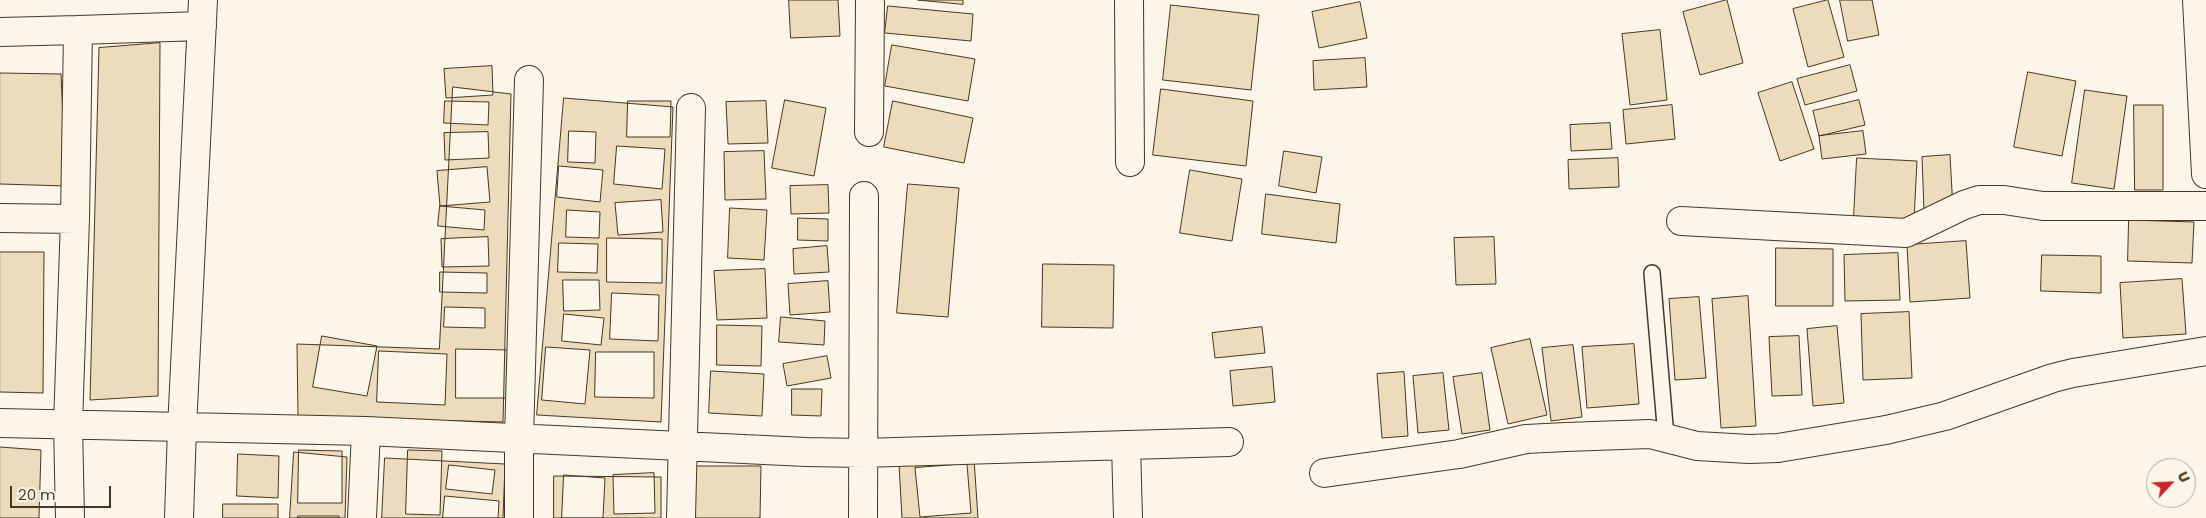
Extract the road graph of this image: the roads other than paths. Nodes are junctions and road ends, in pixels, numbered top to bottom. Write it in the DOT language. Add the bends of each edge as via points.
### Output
graph roads {
  1 [pos="870,0"];
  2 [pos="1129,0"];
  3 [pos="2197,0"];
  4 [pos="203,13"];
  5 [pos="78,30"];
  6 [pos="0,32"];
  7 [pos="529,80"];
  8 [pos="691,108"];
  9 [pos="869,132"];
  10 [pos="1130,162"];
  11 [pos="2206,174"];
  12 [pos="864,196"];
  13 [pos="2206,206"];
  14 [pos="0,218"];
  15 [pos="75,219"];
  16 [pos="1681,220"];
  17 [pos="1652,273"];
  18 [pos="2206,351"];
  19 [pos="0,423"];
  20 [pos="68,425"];
  21 [pos="182,428"];
  22 [pos="366,431"];
  23 [pos="1666,437"];
  24 [pos="519,439"];
  25 [pos="1228,442"];
  26 [pos="682,445"];
  27 [pos="1126,445"];
  28 [pos="862,453"];
  29 [pos="1324,473"];
  30 [pos="70,518"];
  31 [pos="180,518"];
  32 [pos="362,518"];
  33 [pos="519,518"];
  34 [pos="681,518"];
  35 [pos="863,518"];
  36 [pos="1128,518"];
  1 -- 9 [label="street"];
  2 -- 10 [label="street"];
  3 -- 11 [label="street"];
  4 -- 5 [label="street"];
  4 -- 21 [label="street"];
  5 -- 6 [label="street"];
  5 -- 15 [label="street"];
  7 -- 24 [label="street"];
  8 -- 26 [label="street"];
  12 -- 28 [label="street"];
  13 -- 16 [label="street" via="2042,206 1979,200 1906,233"];
  14 -- 15 [label="street"];
  15 -- 20 [label="street"];
  17 -- 23 [label="lane"];
  18 -- 23 [label="street" via="2073,373 1945,416 1886,430 1778,448 1697,446"];
  19 -- 20 [label="street"];
  20 -- 21 [label="street"];
  20 -- 30 [label="street"];
  21 -- 22 [label="street"];
  21 -- 31 [label="street"];
  22 -- 24 [label="street"];
  22 -- 32 [label="street"];
  23 -- 29 [label="street" via="1634,434 1526,440 1459,454"];
  24 -- 26 [label="street"];
  24 -- 33 [label="street"];
  25 -- 27 [label="street"];
  26 -- 28 [label="street"];
  26 -- 34 [label="street"];
  27 -- 28 [label="street"];
  27 -- 36 [label="street"];
  28 -- 35 [label="street"];
}
